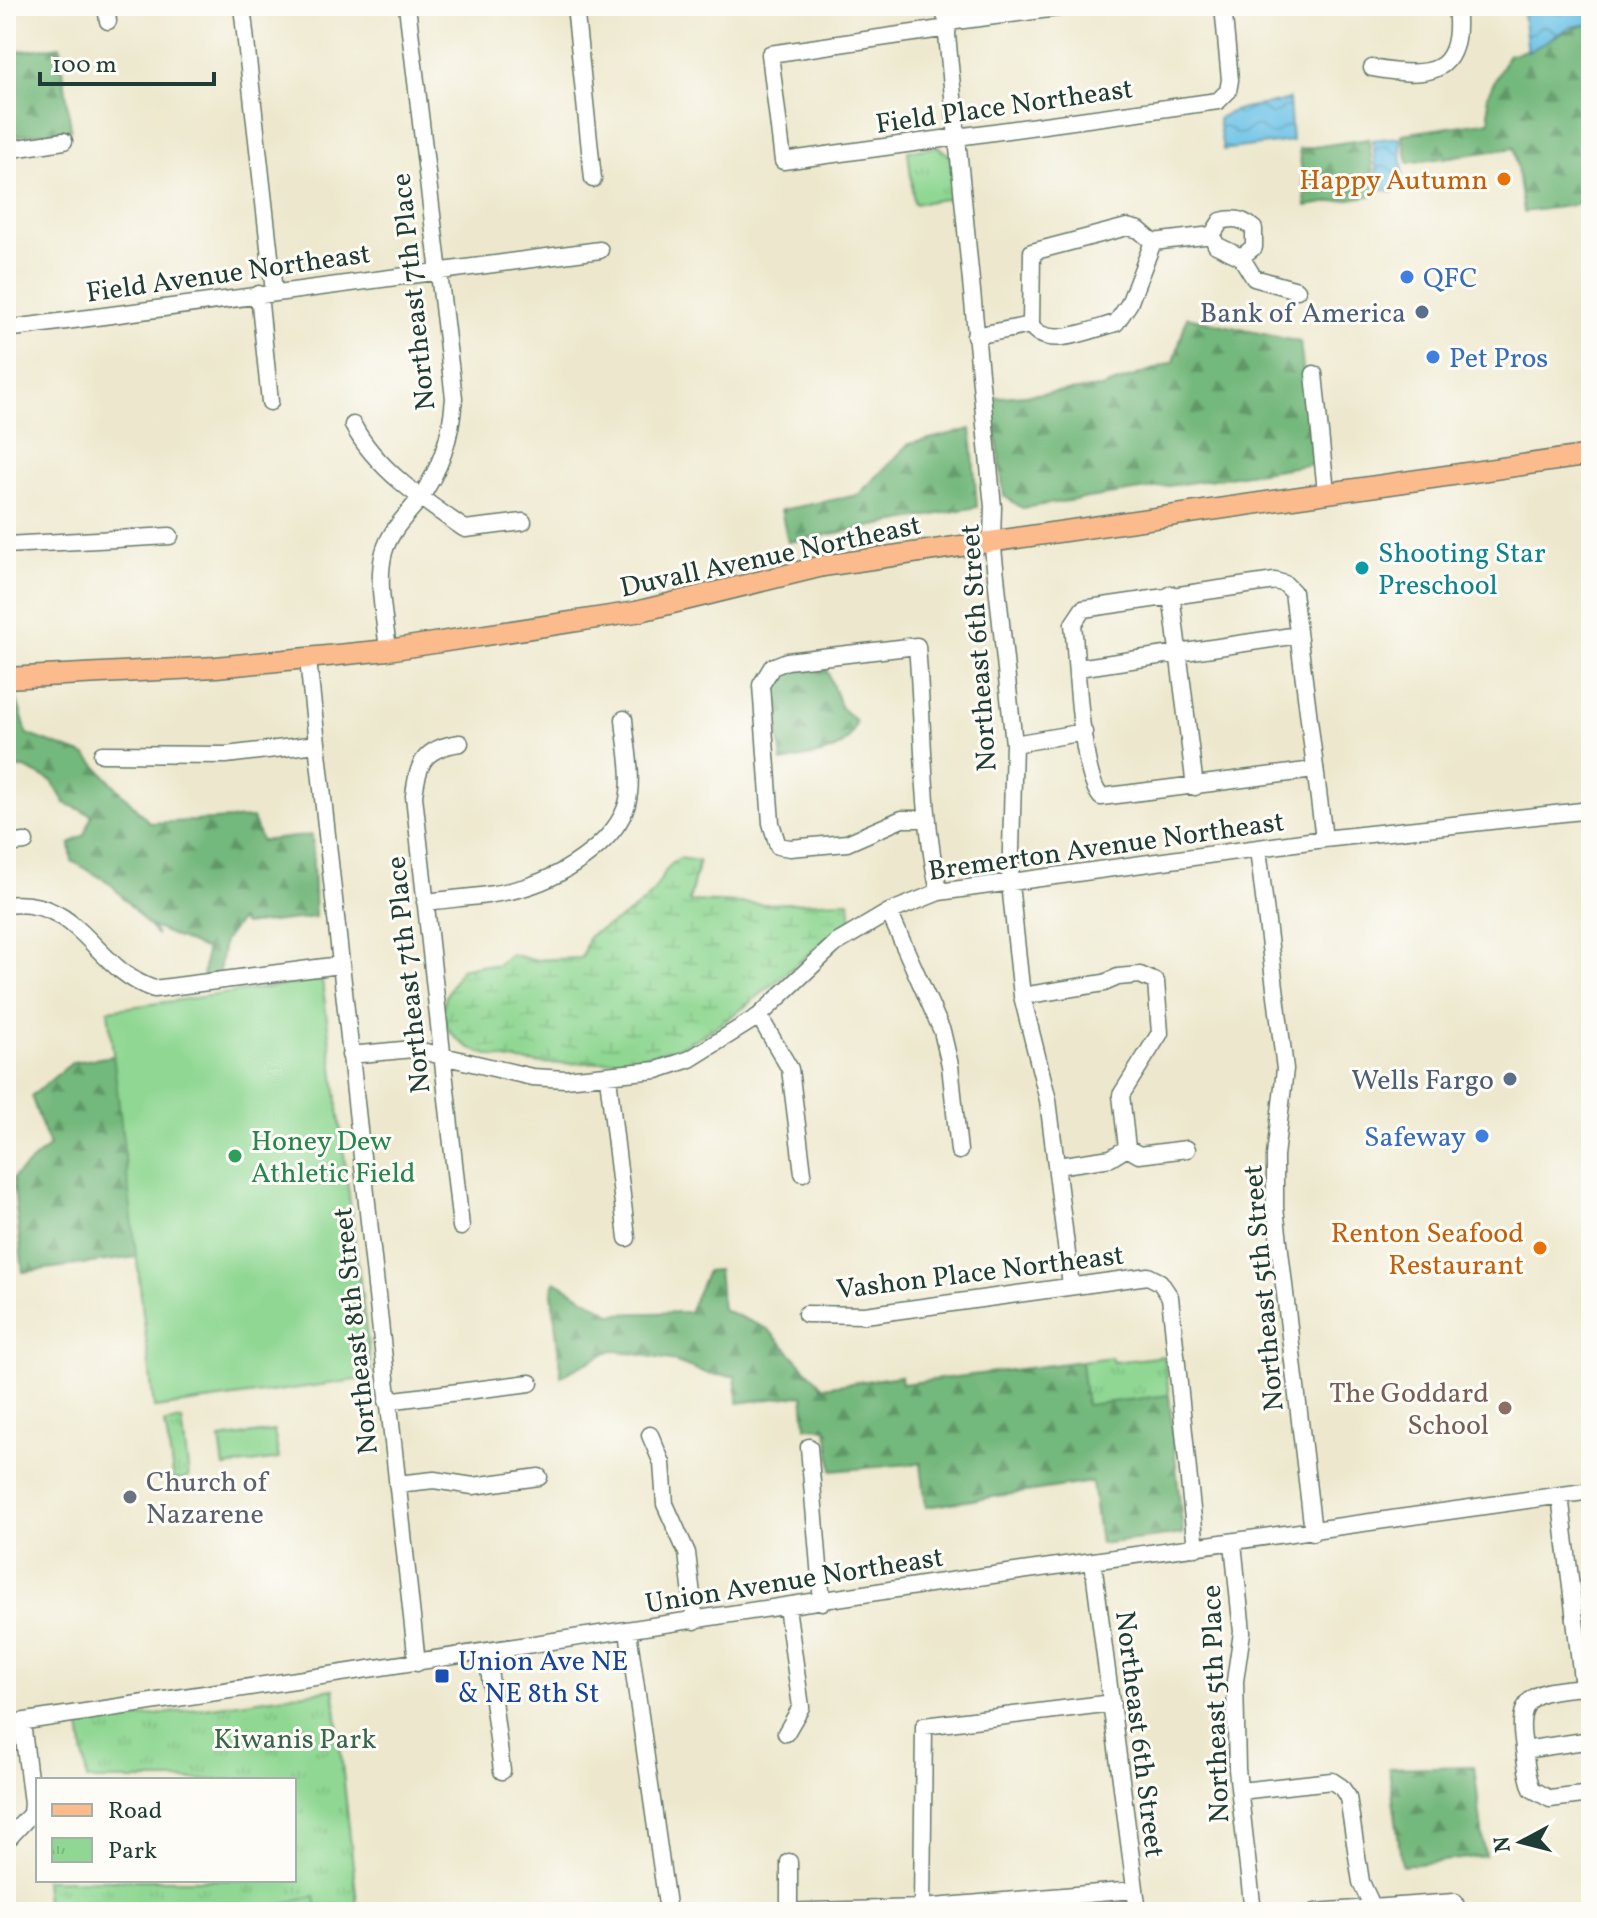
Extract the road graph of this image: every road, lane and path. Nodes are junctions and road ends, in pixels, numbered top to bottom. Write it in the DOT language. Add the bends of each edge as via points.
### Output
graph roads {
  1 [pos="242,6"];
  2 [pos="407,6"];
  3 [pos="575,6"];
  4 [pos="941,6"];
  5 [pos="1073,6"];
  6 [pos="1223,6"];
  7 [pos="1456,6"];
  8 [pos="948,25"];
  9 [pos="1372,68"];
  10 [pos="958,138"];
  11 [pos="64,141"];
  12 [pos="6,150"];
  13 [pos="593,179"];
  14 [pos="1212,235"];
  15 [pos="1153,242"];
  16 [pos="600,250"];
  17 [pos="1241,257"];
  18 [pos="438,269"];
  19 [pos="1297,290"];
  20 [pos="266,293"];
  21 [pos="1031,325"];
  22 [pos="6,329"];
  23 [pos="975,336"];
  24 [pos="1314,374"];
  25 [pos="270,402"];
  26 [pos="353,425"];
  27 [pos="1591,455"];
  28 [pos="1326,492"];
  29 [pos="420,498"];
  30 [pos="523,522"];
  31 [pos="170,536"];
  32 [pos="992,539"];
  33 [pos="6,545"];
  34 [pos="1171,594"];
  35 [pos="1298,635"];
  36 [pos="388,650"];
  37 [pos="1178,653"];
  38 [pos="308,660"];
  39 [pos="1078,668"];
  40 [pos="6,678"];
  41 [pos="624,719"];
  42 [pos="1084,732"];
  43 [pos="460,743"];
  44 [pos="317,744"];
  45 [pos="1014,744"];
  46 [pos="102,754"];
  47 [pos="1314,770"];
  48 [pos="1195,787"];
  49 [pos="1591,810"];
  50 [pos="928,819"];
  51 [pos="1324,839"];
  52 [pos="25,842"];
  53 [pos="6,844"];
  54 [pos="1258,849"];
  55 [pos="1010,884"];
  56 [pos="939,892"];
  57 [pos="425,902"];
  58 [pos="6,905"];
  59 [pos="889,912"];
  60 [pos="340,965"];
  61 [pos="1022,996"];
  62 [pos="759,1016"];
  63 [pos="443,1054"];
  64 [pos="350,1055"];
  65 [pos="608,1077"];
  66 [pos="1127,1148"];
  67 [pos="1187,1149"];
  68 [pos="959,1151"];
  69 [pos="1057,1166"];
  70 [pos="803,1173"];
  71 [pos="461,1227"];
  72 [pos="627,1238"];
  73 [pos="1071,1286"];
  74 [pos="806,1314"];
  75 [pos="530,1383"];
  76 [pos="387,1401"];
  77 [pos="650,1435"];
  78 [pos="809,1447"];
  79 [pos="539,1477"];
  80 [pos="397,1484"];
  81 [pos="1591,1491"];
  82 [pos="1560,1495"];
  83 [pos="1313,1532"];
  84 [pos="1233,1543"];
  85 [pos="1196,1548"];
  86 [pos="1093,1562"];
  87 [pos="822,1602"];
  88 [pos="787,1607"];
  89 [pos="695,1621"];
  90 [pos="628,1631"];
  91 [pos="1585,1650"];
  92 [pos="487,1653"];
  93 [pos="417,1663"];
  94 [pos="1587,1687"];
  95 [pos="1112,1703"];
  96 [pos="14,1723"];
  97 [pos="786,1733"];
  98 [pos="1591,1740"];
  99 [pos="1524,1750"];
  100 [pos="502,1771"];
  101 [pos="1240,1791"];
  102 [pos="1591,1794"];
  103 [pos="6,1841"];
  104 [pos="789,1862"];
  105 [pos="1134,1890"];
  106 [pos="1455,1902"];
  107 [pos="922,1908"];
  108 [pos="1374,1910"];
  109 [pos="668,1912"];
  110 [pos="776,1912"];
  111 [pos="789,1912"];
  112 [pos="1138,1912"];
  113 [pos="1253,1912"];
  114 [pos="1315,1912"];
  1 -- 20 [label="street"];
  2 -- 18 [label="street, Northeast 7th Place"];
  3 -- 13 [label="street"];
  4 -- 8 [label="street, Northeast 6th Street"];
  5 -- 8 [label="street"];
  6 -- 10 [label="street, Field Place Northeast" via="1230,80 1218,101"];
  7 -- 9 [label="street" via="1460,34 1455,52 1434,70 1403,74"];
  8 -- 10 [label="street, Northeast 6th Street"];
  8 -- 10 [label="street, Field Place Northeast" via="770,54 783,161"];
  10 -- 23 [label="street, Northeast 6th Street"];
  11 -- 12 [label="street"];
  14 -- 15 [label="street"];
  14 -- 17 [label="street" via="1216,245"];
  14 -- 17 [label="street" via="1221,221 1248,223 1254,229 1254,247"];
  15 -- 21 [label="street" via="1116,323 1049,339 1036,335"];
  15 -- 21 [label="street" via="1127,227 1032,252"];
  16 -- 18 [label="street, Field Avenue Northeast"];
  17 -- 19 [label="street" via="1254,278"];
  18 -- 20 [label="street, Field Avenue Northeast"];
  18 -- 29 [label="street, Northeast 7th Place" via="454,398 452,427 445,454"];
  20 -- 22 [label="street, Field Avenue Northeast"];
  20 -- 25 [label="street"];
  21 -- 23 [label="street"];
  23 -- 32 [label="street, Northeast 6th Street"];
  24 -- 28 [label="street"];
  26 -- 29 [label="street" via="363,444"];
  27 -- 28 [label="main road, Duvall Avenue Northeast"];
  28 -- 32 [label="main road, Duvall Avenue Northeast"];
  29 -- 30 [label="street" via="465,529"];
  29 -- 36 [label="street, Northeast 7th Place" via="392,532 384,552 381,577"];
  31 -- 33 [label="street"];
  32 -- 36 [label="main road, Duvall Avenue Northeast" via="823,566 636,612"];
  32 -- 45 [label="street, Northeast 6th Street"];
  34 -- 35 [label="street" via="1285,584 1293,592"];
  34 -- 37 [label="street"];
  34 -- 39 [label="street" via="1083,609 1073,624"];
  35 -- 37 [label="street"];
  35 -- 47 [label="street"];
  36 -- 38 [label="main road, Duvall Avenue Northeast"];
  37 -- 39 [label="street"];
  37 -- 48 [label="street"];
  38 -- 40 [label="main road, Duvall Avenue Northeast"];
  38 -- 44 [label="street, Northeast 8th Street"];
  39 -- 42 [label="street"];
  41 -- 57 [label="street" via="628,802 605,840 547,882"];
  42 -- 45 [label="street"];
  42 -- 48 [label="street" via="1090,780 1101,797"];
  43 -- 57 [label="street, Northeast 7th Place" via="440,746 426,756 417,773 414,796"];
  44 -- 46 [label="street" via="226,755"];
  44 -- 60 [label="street, Northeast 8th Street"];
  45 -- 55 [label="street, Northeast 6th Street"];
  47 -- 48 [label="street"];
  47 -- 51 [label="street"];
  49 -- 51 [label="street, Bremerton Avenue Northeast"];
  50 -- 50 [label="street" via="917,646 787,661 766,674 761,685 771,823 778,846 847,843 902,819"];
  50 -- 56 [label="street"];
  51 -- 54 [label="street, Bremerton Avenue Northeast"];
  52 -- 53 [label="street"];
  54 -- 55 [label="street, Bremerton Avenue Northeast"];
  54 -- 83 [label="street, Northeast 5th Street" via="1285,1069 1275,1208"];
  55 -- 56 [label="street, Bremerton Avenue Northeast"];
  55 -- 61 [label="street, Northeast 6th Street"];
  56 -- 59 [label="street, Bremerton Avenue Northeast"];
  57 -- 63 [label="street, Northeast 7th Place"];
  58 -- 60 [label="street" via="27,903 60,912 130,978 154,989"];
  59 -- 62 [label="street, Bremerton Avenue Northeast" via="835,944"];
  59 -- 68 [label="street" via="942,1031"];
  60 -- 64 [label="street, Northeast 8th Street"];
  61 -- 66 [label="street" via="1118,977 1149,977 1156,982 1160,1033 1121,1095"];
  61 -- 69 [label="street, Northeast 6th Street" via="1048,1100"];
  62 -- 65 [label="street, Bremerton Avenue Northeast" via="690,1059"];
  62 -- 70 [label="street" via="790,1069"];
  63 -- 64 [label="street, Bremerton Avenue Northeast" via="413,1049"];
  63 -- 65 [label="street, Bremerton Avenue Northeast" via="532,1077"];
  63 -- 71 [label="street, Northeast 7th Place"];
  64 -- 76 [label="street, Northeast 8th Street"];
  65 -- 72 [label="street"];
  66 -- 67 [label="street" via="1139,1155"];
  66 -- 69 [label="street" via="1111,1158"];
  69 -- 73 [label="street, Northeast 6th Street"];
  73 -- 74 [label="street, Vashon Place Northeast" via="865,1315"];
  73 -- 85 [label="street, Vashon Place Northeast" via="1148,1276 1170,1297"];
  75 -- 76 [label="street"];
  76 -- 80 [label="street, Northeast 8th Street"];
  77 -- 89 [label="street" via="662,1463 665,1504 687,1553"];
  78 -- 87 [label="street"];
  79 -- 80 [label="street" via="473,1486 434,1480"];
  80 -- 93 [label="street, Northeast 8th Street"];
  81 -- 82 [label="street, Union Avenue Northeast"];
  82 -- 83 [label="street, Union Avenue Northeast"];
  82 -- 91 [label="street"];
  83 -- 84 [label="street, Union Avenue Northeast"];
  84 -- 85 [label="street, Union Avenue Northeast"];
  84 -- 101 [label="street, Northeast 5th Place" via="1242,1632 1235,1681"];
  85 -- 86 [label="street, Union Avenue Northeast"];
  86 -- 87 [label="street, Union Avenue Northeast"];
  86 -- 95 [label="street, Northeast 6th Street"];
  87 -- 88 [label="street, Union Avenue Northeast"];
  88 -- 89 [label="street, Union Avenue Northeast"];
  88 -- 97 [label="street" via="801,1707"];
  89 -- 90 [label="street, Union Avenue Northeast"];
  90 -- 92 [label="street, Union Avenue Northeast"];
  90 -- 109 [label="street"];
  91 -- 94 [label="street"];
  92 -- 93 [label="street, Union Avenue Northeast"];
  92 -- 100 [label="street"];
  93 -- 96 [label="street, Union Avenue Northeast"];
  94 -- 99 [label="street" via="1536,1694 1526,1702 1520,1717"];
  95 -- 105 [label="street, Northeast 6th Street"];
  95 -- 107 [label="street" via="924,1726"];
  96 -- 103 [label="street" via="31,1814"];
  98 -- 99 [label="street"];
  99 -- 102 [label="street" via="1529,1782 1537,1794 1550,1799"];
  101 -- 108 [label="street" via="1332,1781 1341,1787 1348,1797 1361,1882"];
  101 -- 113 [label="street, Northeast 5th Place"];
  104 -- 111 [label="street"];
  105 -- 107 [label="street"];
  105 -- 112 [label="street, Northeast 6th Street"];
  106 -- 108 [label="street"];
  107 -- 111 [label="street"];
  108 -- 114 [label="street"];
  110 -- 111 [label="street"];
}
